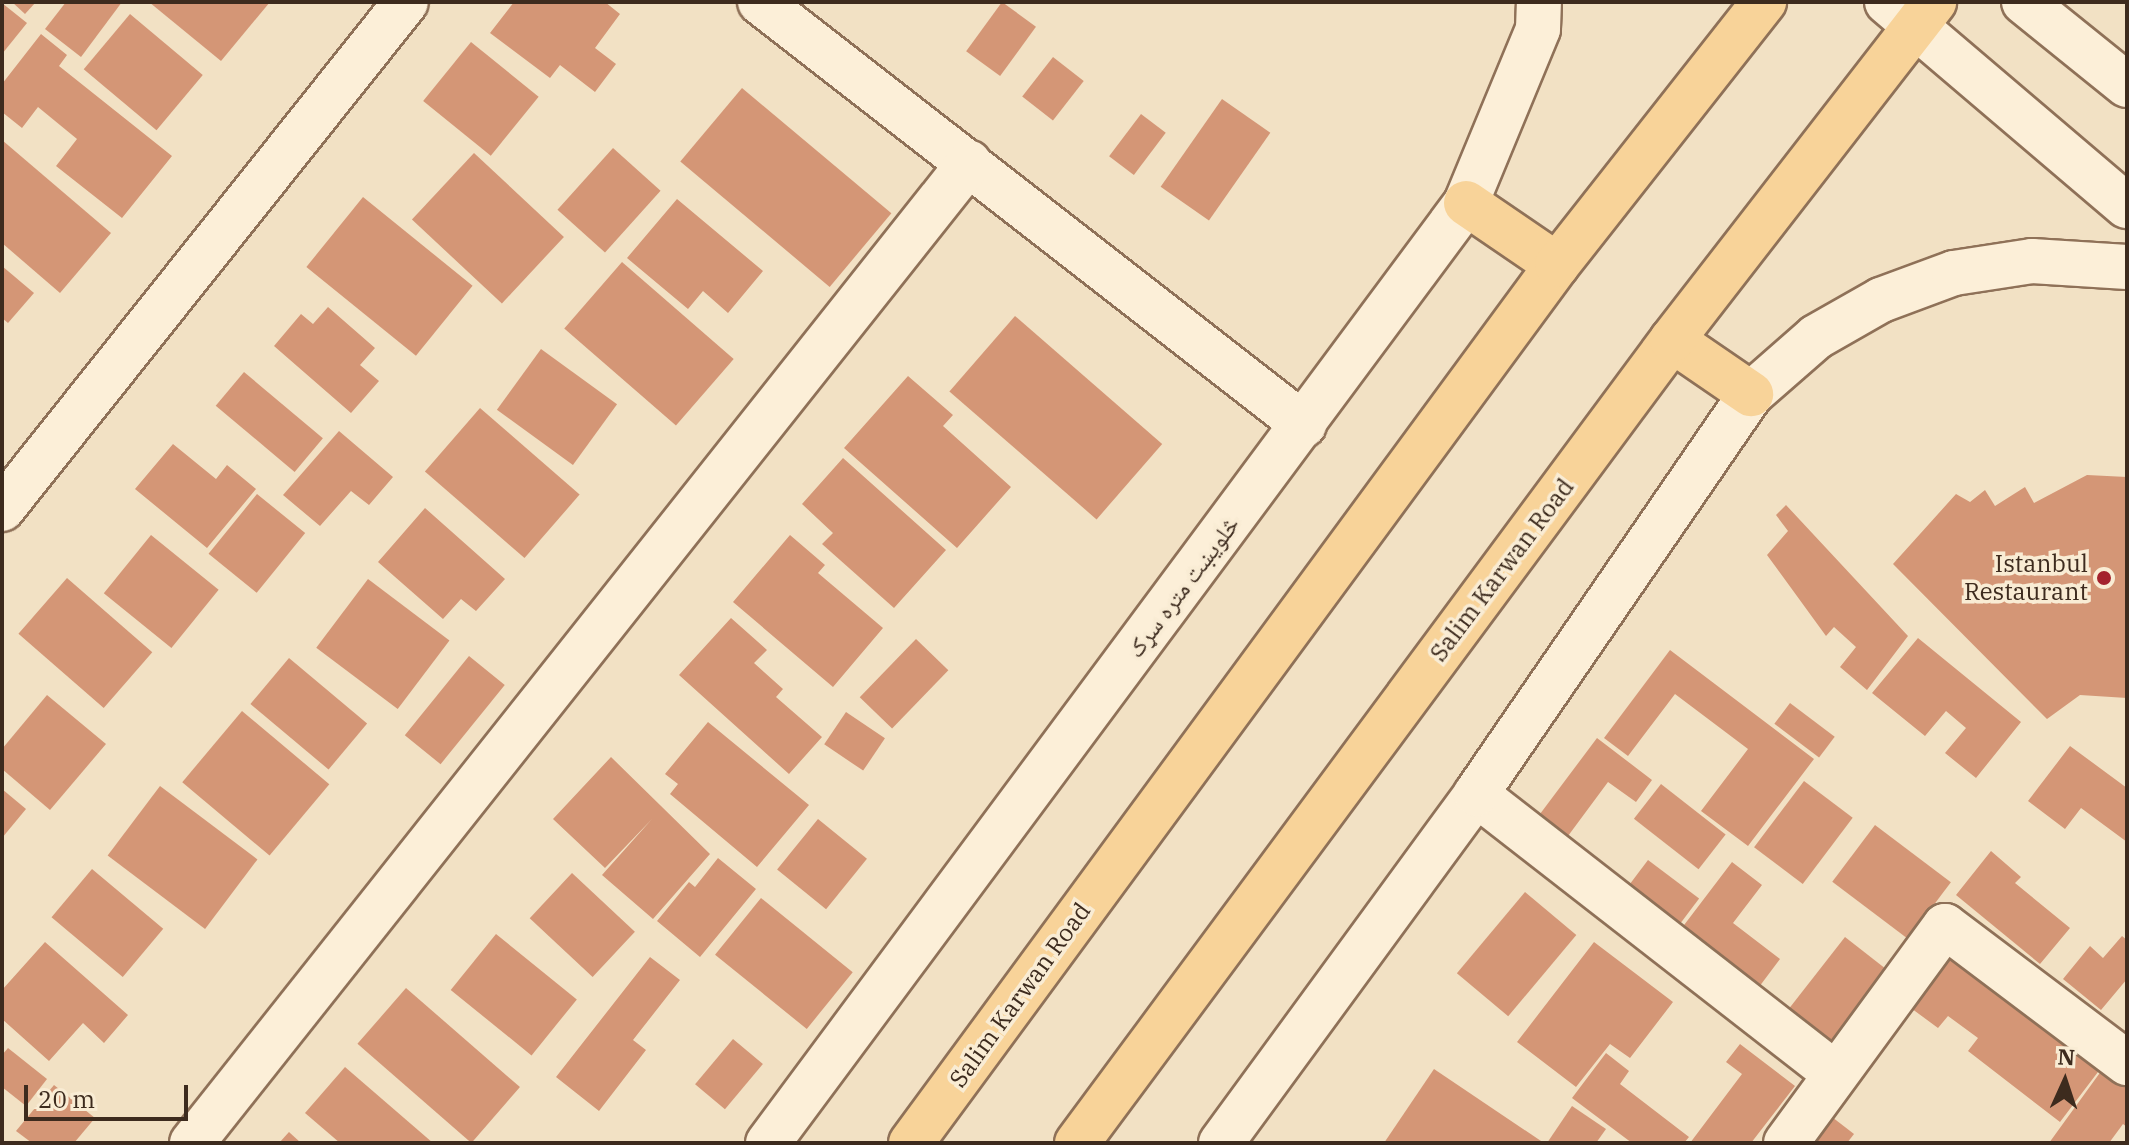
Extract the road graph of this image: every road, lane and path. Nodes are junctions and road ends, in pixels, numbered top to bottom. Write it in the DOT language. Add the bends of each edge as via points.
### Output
graph roads {
  1 [pos="406,2"];
  2 [pos="1539,2"];
  3 [pos="1764,2"];
  4 [pos="2024,2"];
  5 [pos="771,5"];
  6 [pos="1912,10"];
  7 [pos="2127,85"];
  8 [pos="969,163"];
  9 [pos="1466,203"];
  10 [pos="2127,206"];
  11 [pos="1557,265"];
  12 [pos="2127,267"];
  13 [pos="1672,340"];
  14 [pos="1751,394"];
  15 [pos="1304,425"];
  16 [pos="2,509"];
  17 [pos="1476,794"];
  18 [pos="2127,1063"];
  19 [pos="1833,1072"];
  20 [pos="192,1143"];
  21 [pos="768,1143"];
  22 [pos="911,1143"];
  23 [pos="1077,1143"];
  24 [pos="1221,1143"];
  25 [pos="1786,1143"];
  1 -- 16 [label="street"];
  2 -- 9 [label="street, څلویښت متره سړک" via="1538,29"];
  3 -- 11 [label="main road, Salim Karwan Road"];
  4 -- 7 [label="street"];
  5 -- 8 [label="street"];
  6 -- 10 [label="street"];
  6 -- 13 [label="main road, Salim Karwan Road"];
  8 -- 15 [label="street"];
  8 -- 20 [label="street"];
  9 -- 11 [label="main road"];
  9 -- 15 [label="street, څلویښت متره سړک"];
  11 -- 22 [label="main road, Salim Karwan Road"];
  12 -- 14 [label="street" via="2032,261 1954,273 1881,300 1816,337"];
  13 -- 14 [label="main road"];
  13 -- 23 [label="main road, Salim Karwan Road"];
  14 -- 17 [label="street"];
  15 -- 21 [label="street, څلویښت متره سړک"];
  17 -- 19 [label="street"];
  17 -- 24 [label="street"];
  18 -- 19 [label="street" via="1945,926"];
  19 -- 25 [label="street"];
}
